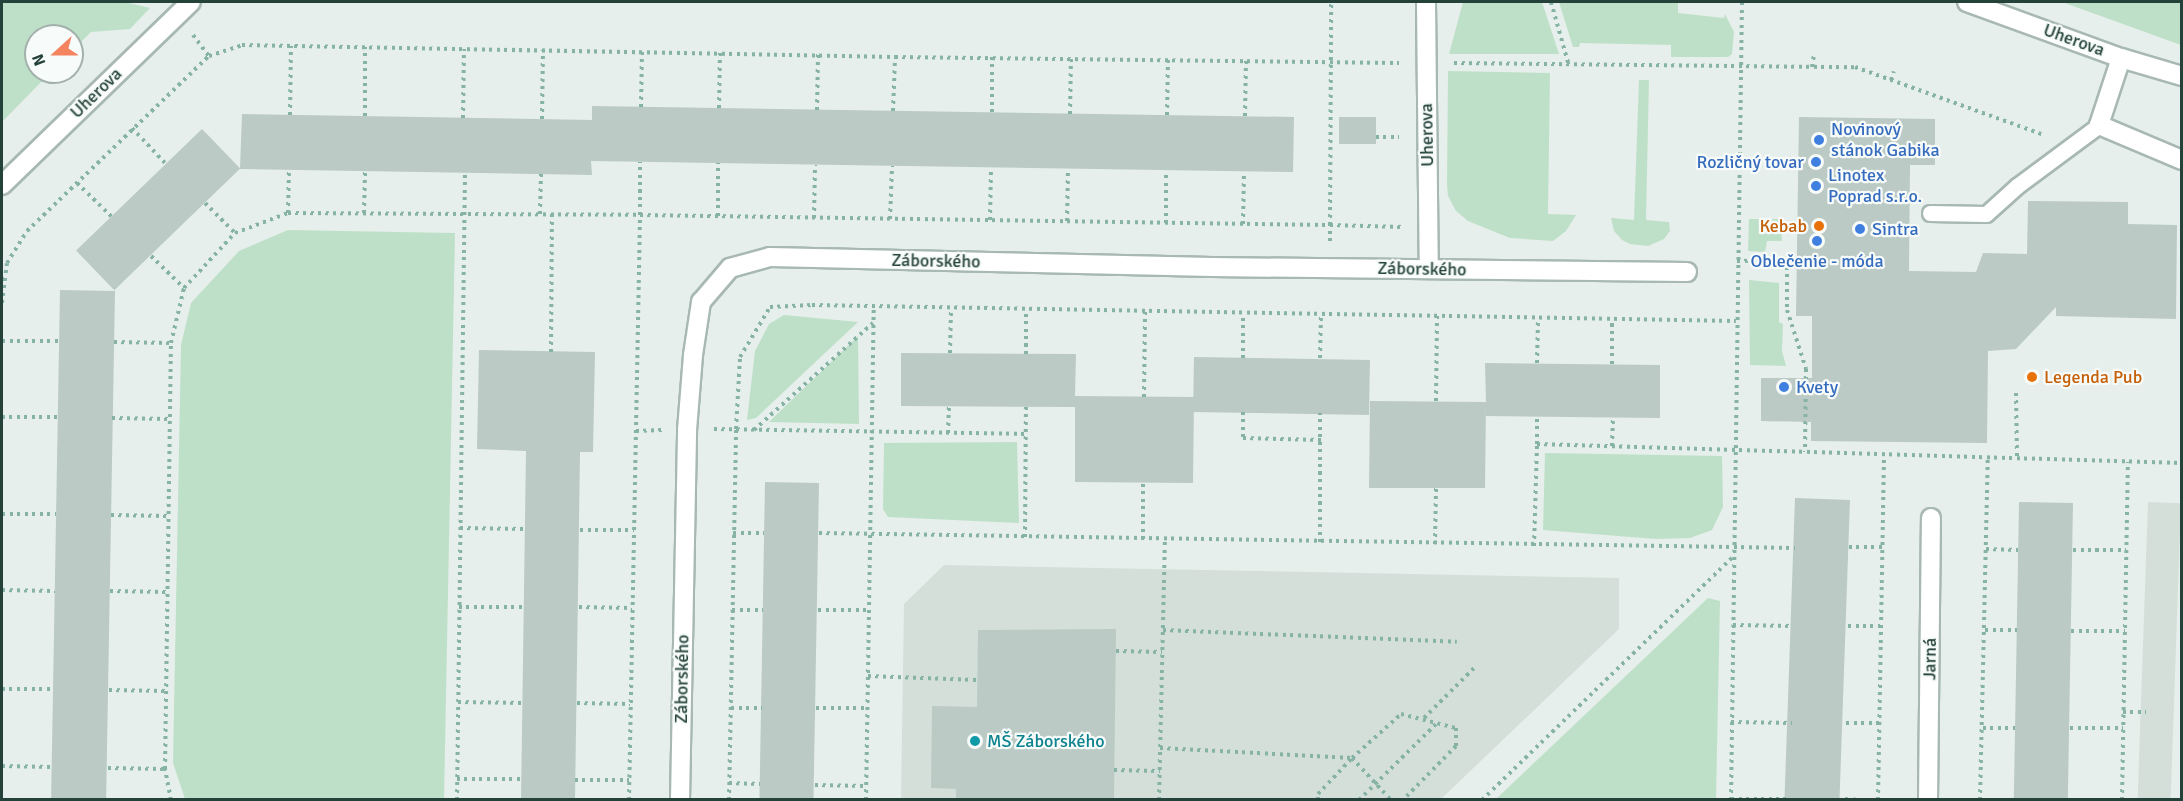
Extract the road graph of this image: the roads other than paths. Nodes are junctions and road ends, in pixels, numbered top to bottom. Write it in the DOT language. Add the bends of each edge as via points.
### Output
graph roads {
  1 [pos="191,2"];
  2 [pos="1426,2"];
  3 [pos="1967,2"];
  4 [pos="2121,58"];
  5 [pos="2181,76"];
  6 [pos="2099,125"];
  7 [pos="2181,160"];
  8 [pos="2,185"];
  9 [pos="1930,213"];
  10 [pos="1429,269"];
  11 [pos="1687,272"];
  12 [pos="1931,518"];
  13 [pos="680,800"];
  14 [pos="1928,800"];
  1 -- 8 [label="street, Uherova"];
  2 -- 10 [label="street, Uherova"];
  3 -- 4 [label="street, Uherova"];
  4 -- 5 [label="street, Uherova"];
  4 -- 6 [label="street"];
  6 -- 7 [label="street"];
  6 -- 9 [label="lane" via="2070,144 1986,214"];
  10 -- 11 [label="street, Záborského"];
  10 -- 13 [label="street, Záborského" via="770,257 730,268 701,302 693,355 687,430"];
  12 -- 14 [label="street, Jarná"];
}
